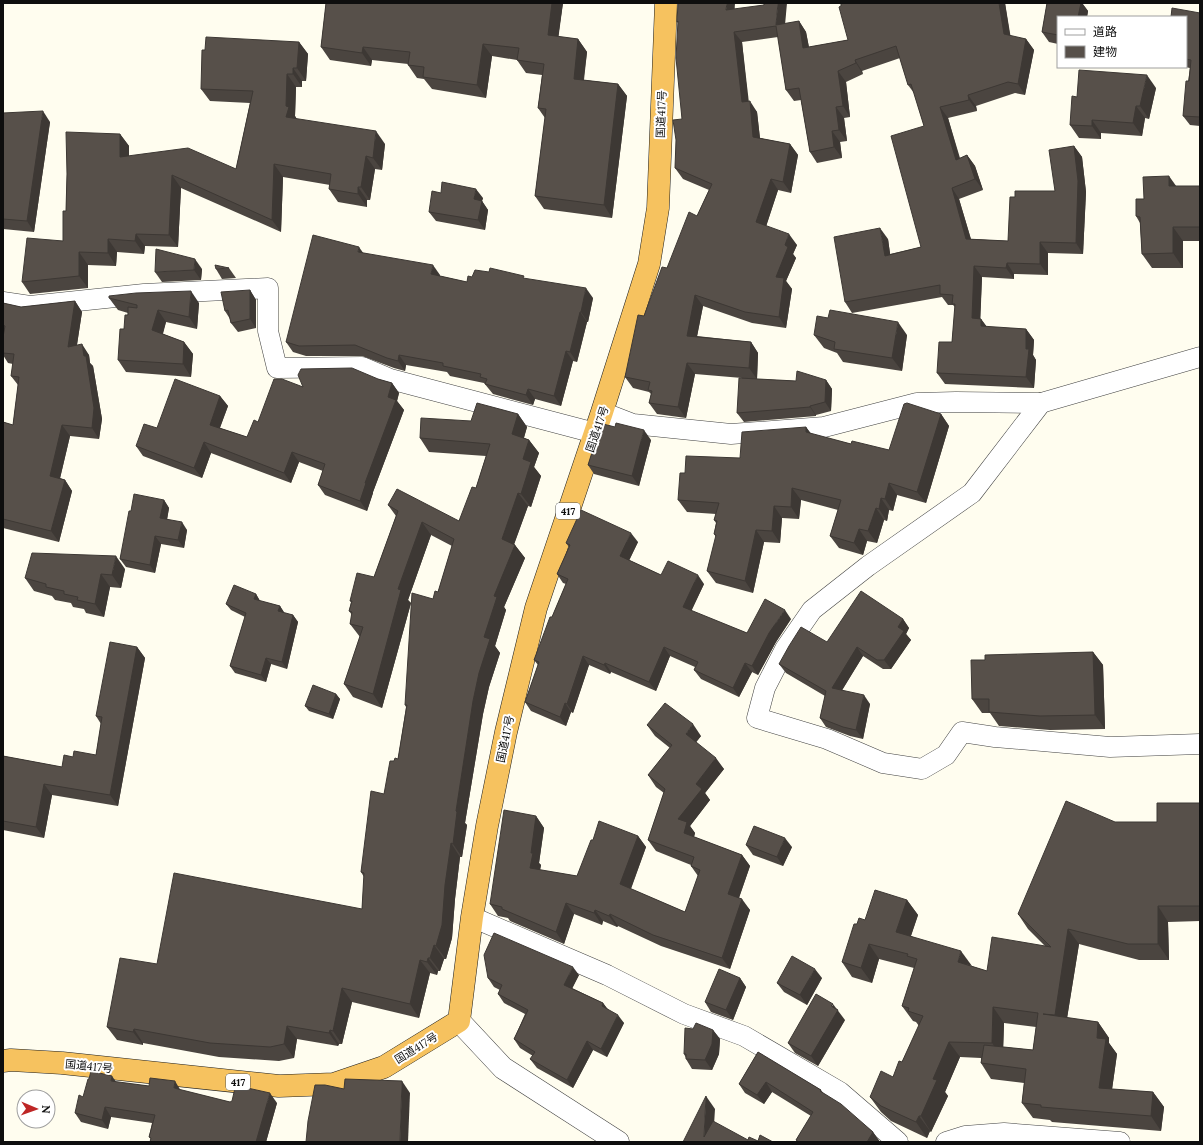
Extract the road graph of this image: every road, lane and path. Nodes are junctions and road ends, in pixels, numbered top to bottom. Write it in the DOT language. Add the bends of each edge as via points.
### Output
graph roads {
  1 [pos="666,3"];
  2 [pos="3,302"];
  3 [pos="1200,357"];
  4 [pos="1041,403"];
  5 [pos="602,412"];
  6 [pos="596,433"];
  7 [pos="1200,744"];
  8 [pos="472,917"];
  9 [pos="458,1020"];
  10 [pos="3,1061"];
  11 [pos="618,1142"];
  12 [pos="898,1142"];
  13 [pos="946,1142"];
  14 [pos="1120,1142"];
  1 -- 5 [label="highway, 国道417号 / 417" via="658,208 649,264"];
  2 -- 6 [label="street" via="30,306 144,294 268,288 268,331 277,368 362,367 390,379"];
  3 -- 4 [label="street"];
  4 -- 5 [label="street" via="917,403 824,427 731,434 633,424"];
  4 -- 7 [label="street" via="972,493 868,566 812,610 785,649 766,688 757,718 827,739 883,763 922,769 946,755 962,732 1110,747"];
  5 -- 6 [label="highway, 国道417号 / 417"];
  6 -- 8 [label="highway, 国道417号 / 417" via="536,608 506,732"];
  8 -- 9 [label="highway, 国道417号 / 417"];
  8 -- 12 [label="street" via="607,975 684,1014 744,1036 840,1092"];
  9 -- 10 [label="highway, 国道417号 / 417" via="384,1068 334,1084 279,1086 62,1063"];
  9 -- 11 [label="street" via="503,1068"];
  13 -- 14 [label="street" via="965,1136 1004,1133"];
}
